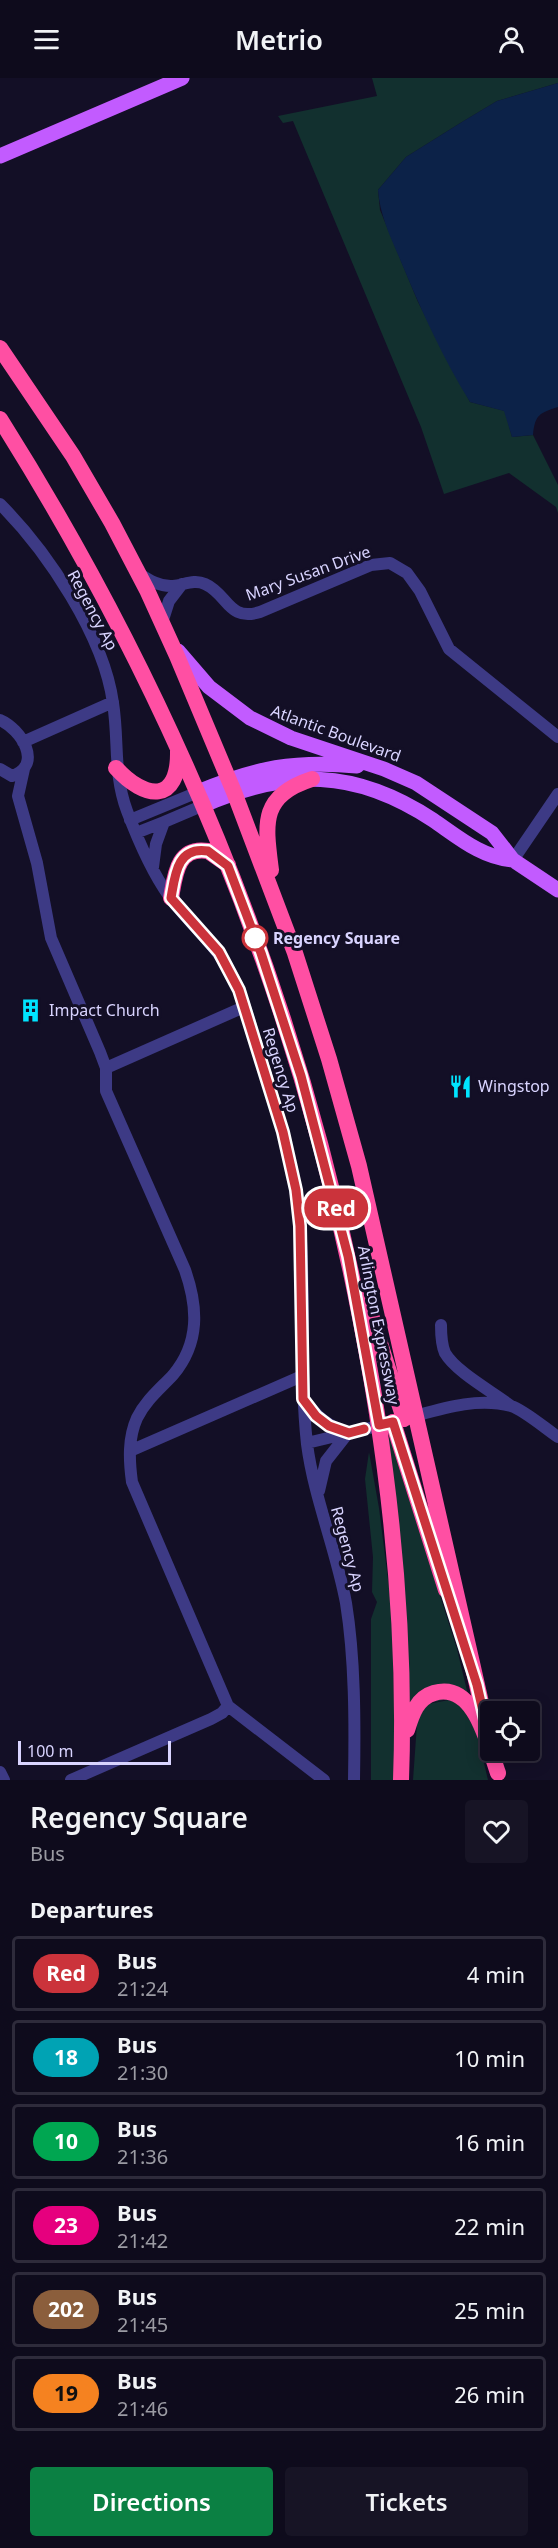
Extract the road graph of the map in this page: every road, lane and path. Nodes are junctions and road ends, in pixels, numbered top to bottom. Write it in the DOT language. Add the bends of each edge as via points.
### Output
graph roads {
  1 [pos="182,78"];
  2 [pos="0,156"];
  3 [pos="0,348"];
  4 [pos="0,419"];
  5 [pos="6,439"];
  6 [pos="0,504"];
  7 [pos="138,573"];
  8 [pos="182,584"];
  9 [pos="162,623"];
  10 [pos="113,702"];
  11 [pos="2,722"];
  12 [pos="558,737"];
  13 [pos="23,742"];
  14 [pos="178,747"];
  15 [pos="116,768"];
  16 [pos="24,769"];
  17 [pos="384,769"];
  18 [pos="2,771"];
  19 [pos="312,779"];
  20 [pos="231,786"];
  21 [pos="558,794"];
  22 [pos="18,796"];
  23 [pos="201,799"];
  24 [pos="130,820"];
  25 [pos="164,822"];
  26 [pos="136,833"];
  27 [pos="513,860"];
  28 [pos="228,866"];
  29 [pos="153,868"];
  30 [pos="558,890"];
  31 [pos="171,898"];
  32 [pos="276,901"];
  33 [pos="244,1007"];
  34 [pos="106,1068"];
  35 [pos="330,1184"];
  36 [pos="441,1325"];
  37 [pos="302,1376"];
  38 [pos="303,1399"];
  39 [pos="512,1407"];
  40 [pos="398,1420"];
  41 [pos="349,1433"];
  42 [pos="558,1437"];
  43 [pos="307,1443"];
  44 [pos="130,1451"];
  45 [pos="318,1498"];
  46 [pos="477,1685"];
  47 [pos="481,1701"];
  48 [pos="228,1706"];
  49 [pos="402,1756"];
  50 [pos="495,1761"];
  51 [pos="0,1772"];
  52 [pos="498,1776"];
  53 [pos="4,1780"];
  54 [pos="70,1780"];
  55 [pos="324,1780"];
  56 [pos="354,1780"];
  57 [pos="401,1780"];
  1 -- 2 [label="main road"];
  3 -- 7 [label="highway, Atlantic Boulevard" via="73,456"];
  4 -- 5 [label="highway"];
  5 -- 14 [label="highway" via="114,614"];
  6 -- 10 [label="street, Regency Ap" via="33,541 65,588 100,656"];
  7 -- 8 [label="street, Mary Susan Drive" via="163,585"];
  7 -- 9 [label="highway, Atlantic Boulevard"];
  8 -- 9 [label="street" via="169,601"];
  8 -- 12 [label="street, Mary Susan Drive" via="206,584 233,610 252,614 371,565 397,565 416,584 449,649"];
  9 -- 17 [label="main road, Atlantic Boulevard" via="195,672 241,713 291,738"];
  9 -- 20 [label="highway, Atlantic Boulevard"];
  10 -- 13 [label="street"];
  10 -- 15 [label="street, Regency Ap"];
  11 -- 13 [label="street" via="18,731"];
  13 -- 16 [label="street" via="27,764"];
  14 -- 15 [label="highway" via="175,782 158,791 133,784"];
  14 -- 23 [label="highway"];
  15 -- 24 [label="street, Regency Ap"];
  16 -- 18 [label="street" via="12,776"];
  16 -- 22 [label="street"];
  17 -- 20 [label="main road" via="337,764 284,765 256,770"];
  17 -- 27 [label="main road, Atlantic Boulevard" via="425,789 492,833"];
  18 -- 22 [label="street"];
  19 -- 20 [label="main road, Atlantic Boulevard"];
  19 -- 27 [label="main road, Atlantic Boulevard" via="340,781 385,794 418,810 480,852"];
  19 -- 32 [label="highway" via="282,794 270,810 267,837"];
  20 -- 23 [label="main road, Atlantic Boulevard"];
  20 -- 32 [label="highway, Arlington Expressway"];
  21 -- 27 [label="street"];
  22 -- 34 [label="street" via="38,866 51,938"];
  23 -- 24 [label="street"];
  23 -- 25 [label="street"];
  23 -- 28 [label="highway, Arlington Expressway"];
  24 -- 26 [label="street, Regency Ap"];
  25 -- 26 [label="street"];
  25 -- 29 [label="street"];
  26 -- 29 [label="street, Regency Ap"];
  27 -- 30 [label="main road, Atlantic Boulevard"];
  28 -- 31 [label="highway" via="208,851 191,852 177,868"];
  28 -- 35 [label="highway, Arlington Expressway" via="287,1032"];
  29 -- 31 [label="street, Regency Ap"];
  31 -- 33 [label="street, Regency Ap" via="225,960"];
  32 -- 40 [label="highway, Arlington Expressway" via="350,1130"];
  33 -- 34 [label="street"];
  33 -- 37 [label="street, Regency Ap" via="283,1132 296,1190 302,1276"];
  34 -- 44 [label="street" via="106,1091 185,1270 195,1304 194,1332 188,1349 175,1372 145,1405 133,1429"];
  35 -- 40 [label="highway"];
  35 -- 40 [label="highway, Arlington Expressway" via="359,1311"];
  36 -- 39 [label="street" via="445,1353 455,1365"];
  37 -- 38 [label="street, Regency Ap"];
  37 -- 44 [label="street"];
  38 -- 41 [label="street" via="329,1426"];
  38 -- 43 [label="street, Regency Ap"];
  39 -- 40 [label="street" via="483,1403 451,1406"];
  39 -- 42 [label="street"];
  40 -- 41 [label="street"];
  40 -- 46 [label="highway"];
  40 -- 46 [label="highway, Arlington Expressway"];
  40 -- 49 [label="highway, Arlington Expressway"];
  41 -- 43 [label="street"];
  41 -- 45 [label="street" via="326,1461"];
  43 -- 45 [label="street, Regency Ap"];
  44 -- 48 [label="street" via="132,1482"];
  45 -- 56 [label="street, Regency Ap" via="346,1606"];
  46 -- 47 [label="highway, Arlington Expressway"];
  48 -- 54 [label="street" via="211,1719"];
  48 -- 55 [label="street"];
  49 -- 52 [label="highway" via="416,1707 428,1695 448,1692 471,1707"];
  49 -- 57 [label="highway, Arlington Expressway"];
  50 -- 52 [label="highway"];
  51 -- 53 [label="street"];
}
